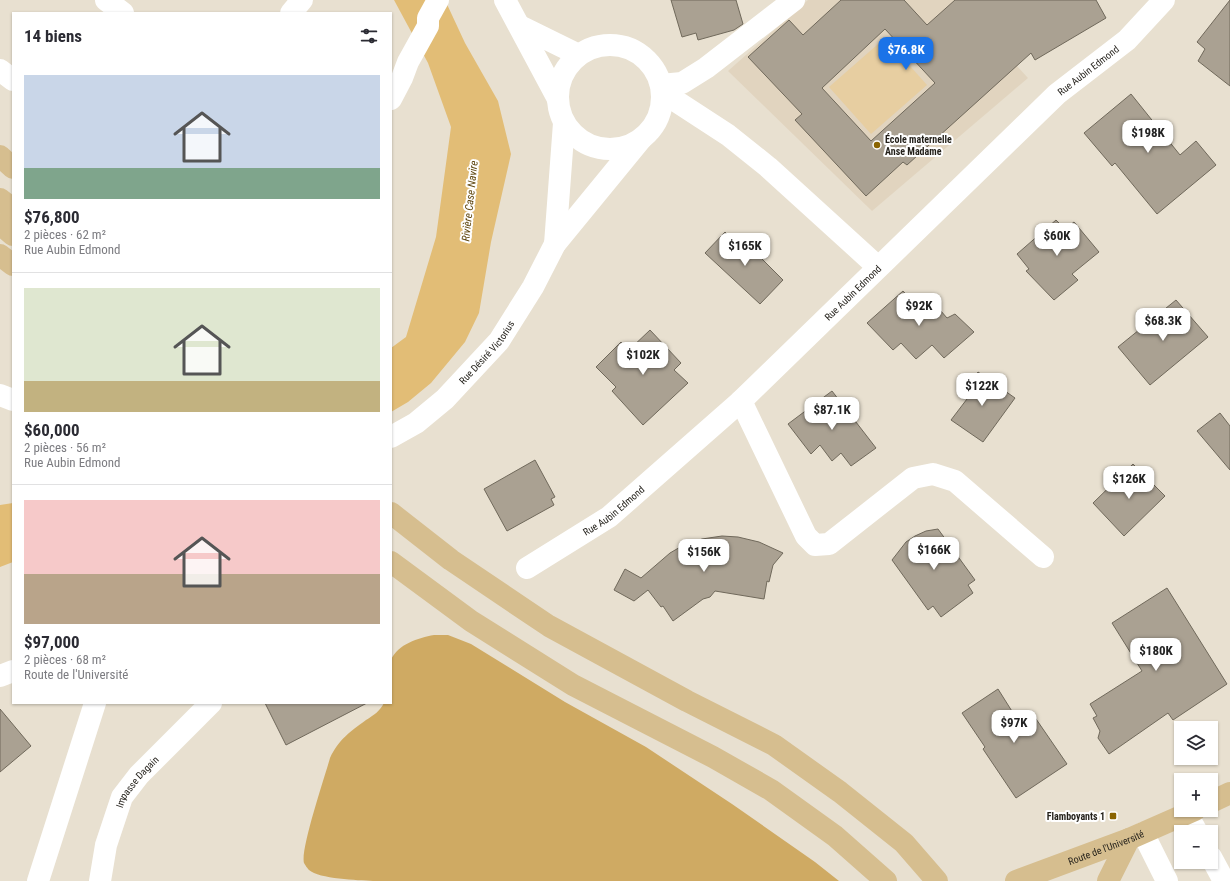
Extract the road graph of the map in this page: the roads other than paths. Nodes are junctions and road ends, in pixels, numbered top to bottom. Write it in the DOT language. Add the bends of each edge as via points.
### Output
graph roads {
  1 [pos="106,0"];
  2 [pos="302,0"];
  3 [pos="438,0"];
  4 [pos="505,0"];
  5 [pos="794,0"];
  6 [pos="1164,0"];
  7 [pos="122,12"];
  8 [pos="292,12"];
  9 [pos="520,26"];
  10 [pos="579,55"];
  11 [pos="0,70"];
  12 [pos="12,79"];
  13 [pos="662,89"];
  14 [pos="392,97"];
  15 [pos="558,99"];
  16 [pos="698,116"];
  17 [pos="564,123"];
  18 [pos="647,134"];
  19 [pos="0,156"];
  20 [pos="12,167"];
  21 [pos="0,199"];
  22 [pos="12,208"];
  23 [pos="0,224"];
  24 [pos="12,234"];
  25 [pos="555,244"];
  26 [pos="0,255"];
  27 [pos="12,264"];
  28 [pos="878,267"];
  29 [pos="0,396"];
  30 [pos="12,400"];
  31 [pos="741,401"];
  32 [pos="392,436"];
  33 [pos="392,514"];
  34 [pos="1043,557"];
  35 [pos="392,563"];
  36 [pos="527,568"];
  37 [pos="12,671"];
  38 [pos="0,676"];
  39 [pos="95,704"];
  40 [pos="210,704"];
  41 [pos="1230,792"];
  42 [pos="1218,798"];
  43 [pos="1193,819"];
  44 [pos="1136,836"];
  45 [pos="1218,869"];
  46 [pos="1039,877"];
  47 [pos="38,881"];
  48 [pos="100,881"];
  49 [pos="886,881"];
  50 [pos="937,881"];
  51 [pos="1016,881"];
  52 [pos="1108,881"];
  53 [pos="1168,881"];
  54 [pos="1224,881"];
  1 -- 7 [label="street"];
  2 -- 8 [label="street"];
  3 -- 14 [label="street" via="428,18 428,26"];
  4 -- 9 [label="street"];
  5 -- 13 [label="street" via="706,68 682,83"];
  6 -- 28 [label="street, Rue Aubin Edmond" via="1127,40 1057,94"];
  9 -- 10 [label="street"];
  9 -- 15 [label="street"];
  10 -- 13 [label="street" via="593,48 609,45 624,47 638,53 650,64"];
  10 -- 15 [label="street" via="567,67 560,82"];
  11 -- 12 [label="street"];
  13 -- 16 [label="street"];
  13 -- 18 [label="street" via="662,105 658,117"];
  15 -- 17 [label="street"];
  16 -- 18 [label="street"];
  16 -- 28 [label="street" via="728,135 768,167"];
  17 -- 18 [label="street" via="576,137 591,146 608,149 625,147"];
  17 -- 25 [label="street, Rue Désiré Victorius"];
  18 -- 25 [label="street, Rue Désiré Victorius"];
  19 -- 20 [label="main road"];
  21 -- 22 [label="main road"];
  23 -- 24 [label="main road"];
  25 -- 32 [label="street, Rue Désiré Victorius" via="533,287 499,341 445,399 416,423"];
  26 -- 27 [label="main road"];
  28 -- 31 [label="street, Rue Aubin Edmond"];
  29 -- 30 [label="street"];
  31 -- 34 [label="street" via="806,536 815,545 829,544 913,478 933,474 955,481"];
  31 -- 36 [label="street, Rue Aubin Edmond" via="609,517"];
  33 -- 50 [label="main road" via="451,560 549,626 774,745 840,792 904,843"];
  35 -- 49 [label="main road" via="470,621 573,685 771,790 835,836"];
  37 -- 38 [label="street"];
  39 -- 47 [label="street"];
  40 -- 48 [label="street, Impasse Dagain" via="139,775 122,797 106,845"];
  41 -- 42 [label="main road"];
  43 -- 44 [label="main road, Route de l'Université"];
  44 -- 46 [label="main road, Route de l'Université"];
  44 -- 52 [label="main road"];
  44 -- 53 [label="street"];
  45 -- 54 [label="street"];
  46 -- 51 [label="main road, Route de l'Université"];
}
